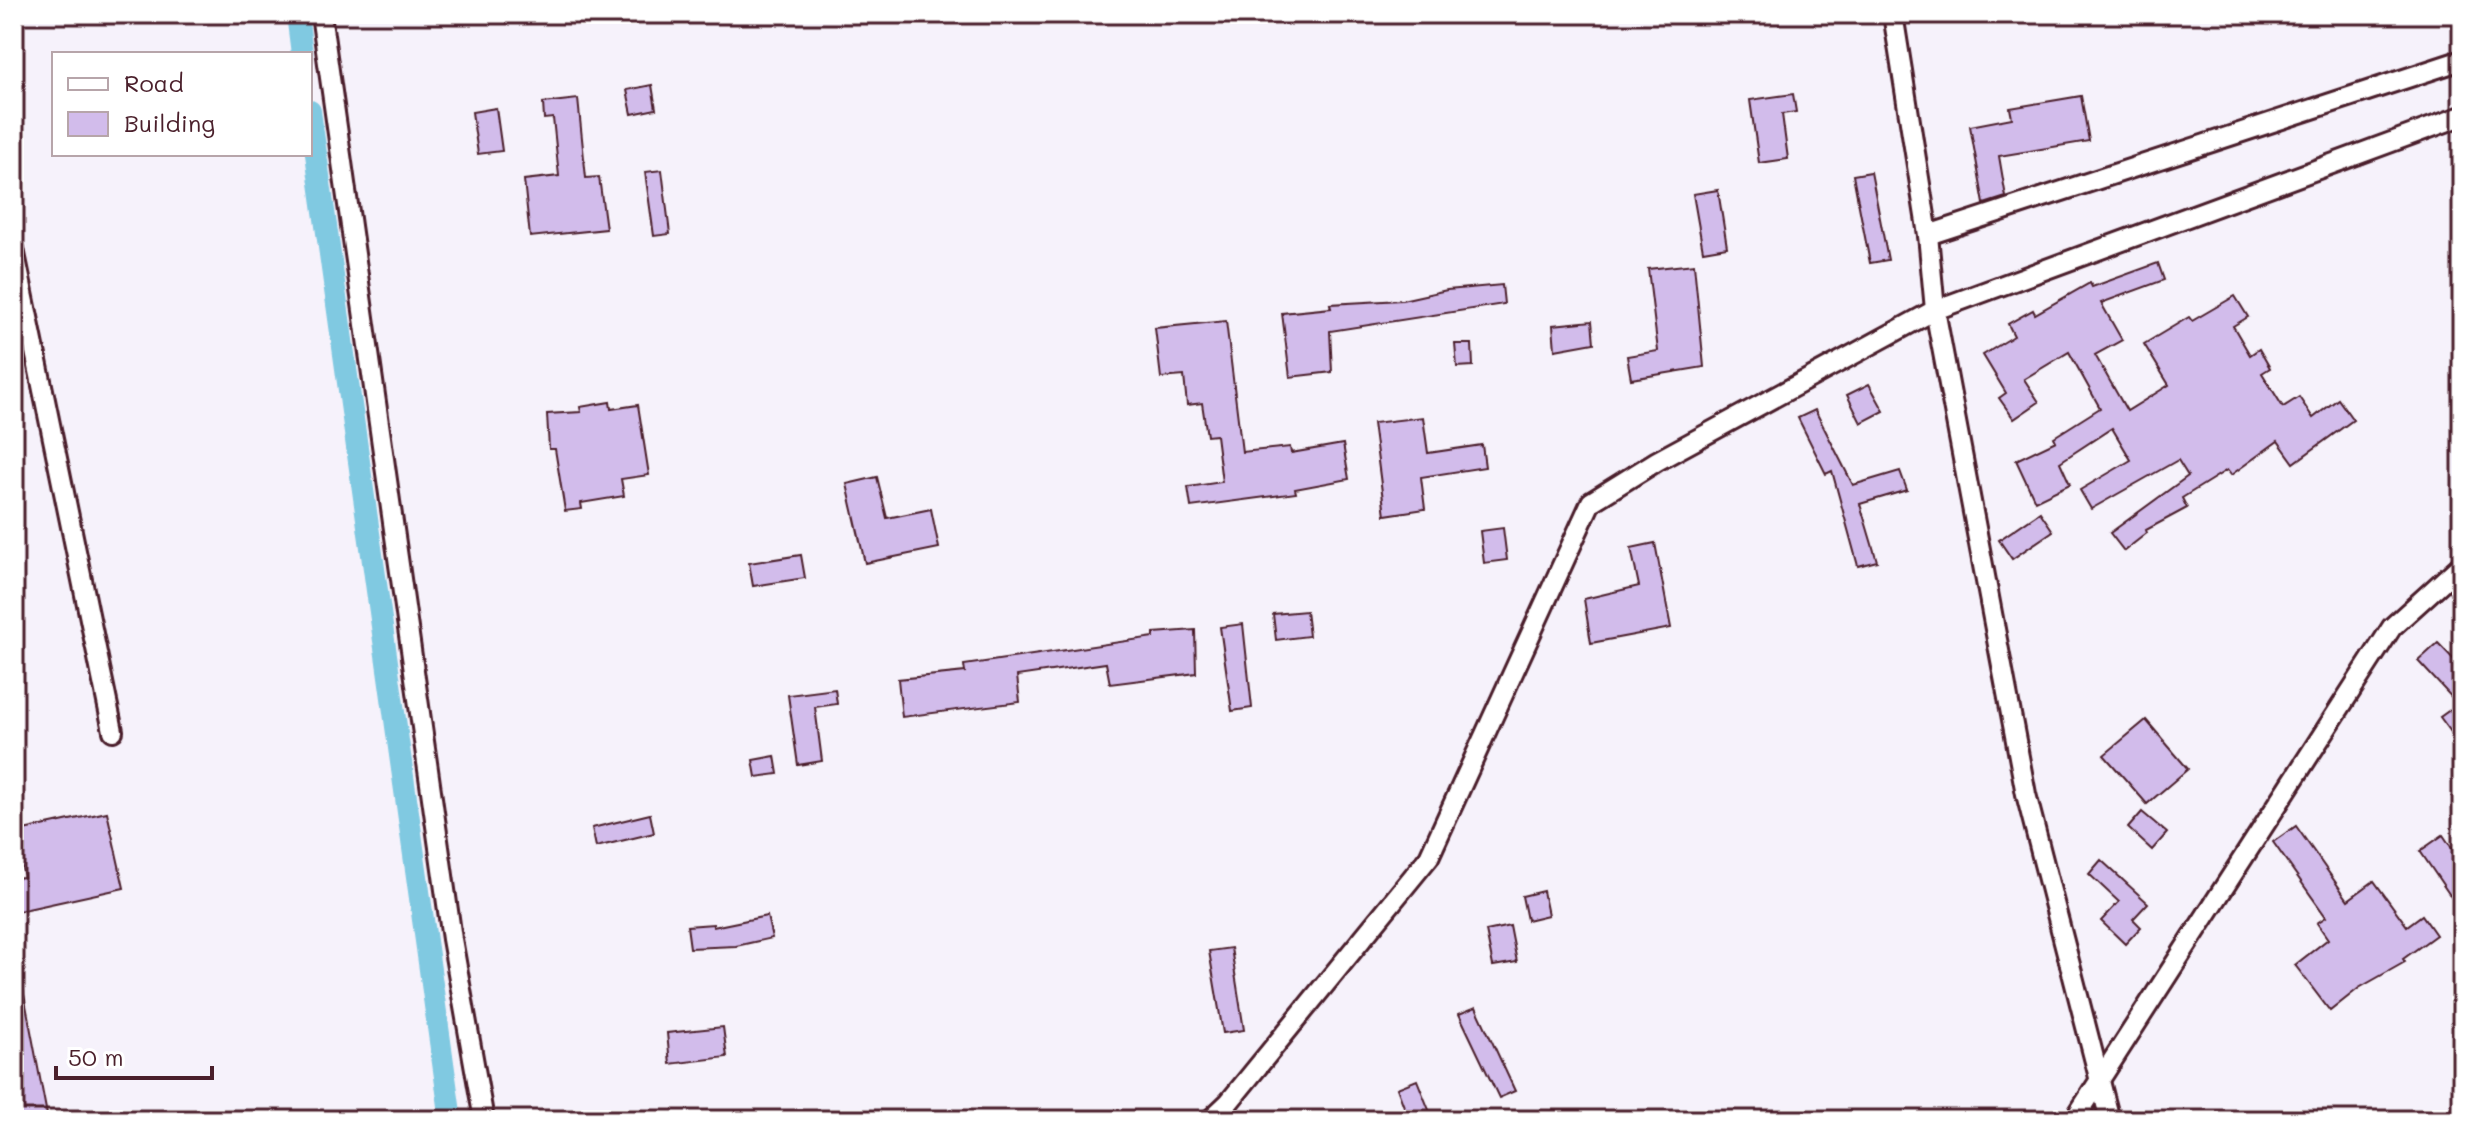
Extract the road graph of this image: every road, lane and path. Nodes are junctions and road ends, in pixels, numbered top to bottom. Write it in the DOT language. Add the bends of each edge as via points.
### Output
graph roads {
  1 [pos="321,14"];
  2 [pos="1893,14"];
  3 [pos="2462,60"];
  4 [pos="2462,116"];
  5 [pos="1928,235"];
  6 [pos="14,249"];
  7 [pos="1935,310"];
  8 [pos="2462,564"];
  9 [pos="113,731"];
  10 [pos="2100,1079"];
  11 [pos="484,1120"];
  12 [pos="1210,1120"];
  13 [pos="2074,1120"];
  14 [pos="2110,1120"];
  1 -- 11 [label="street" via="452,939"];
  2 -- 5 [label="street"];
  3 -- 5 [label="street"];
  4 -- 7 [label="street"];
  5 -- 7 [label="street"];
  6 -- 9 [label="street"];
  7 -- 10 [label="street" via="2026,794"];
  7 -- 12 [label="street" via="1591,502 1429,857"];
  8 -- 10 [label="street" via="2392,627"];
  10 -- 13 [label="street"];
  10 -- 14 [label="street"];
}
